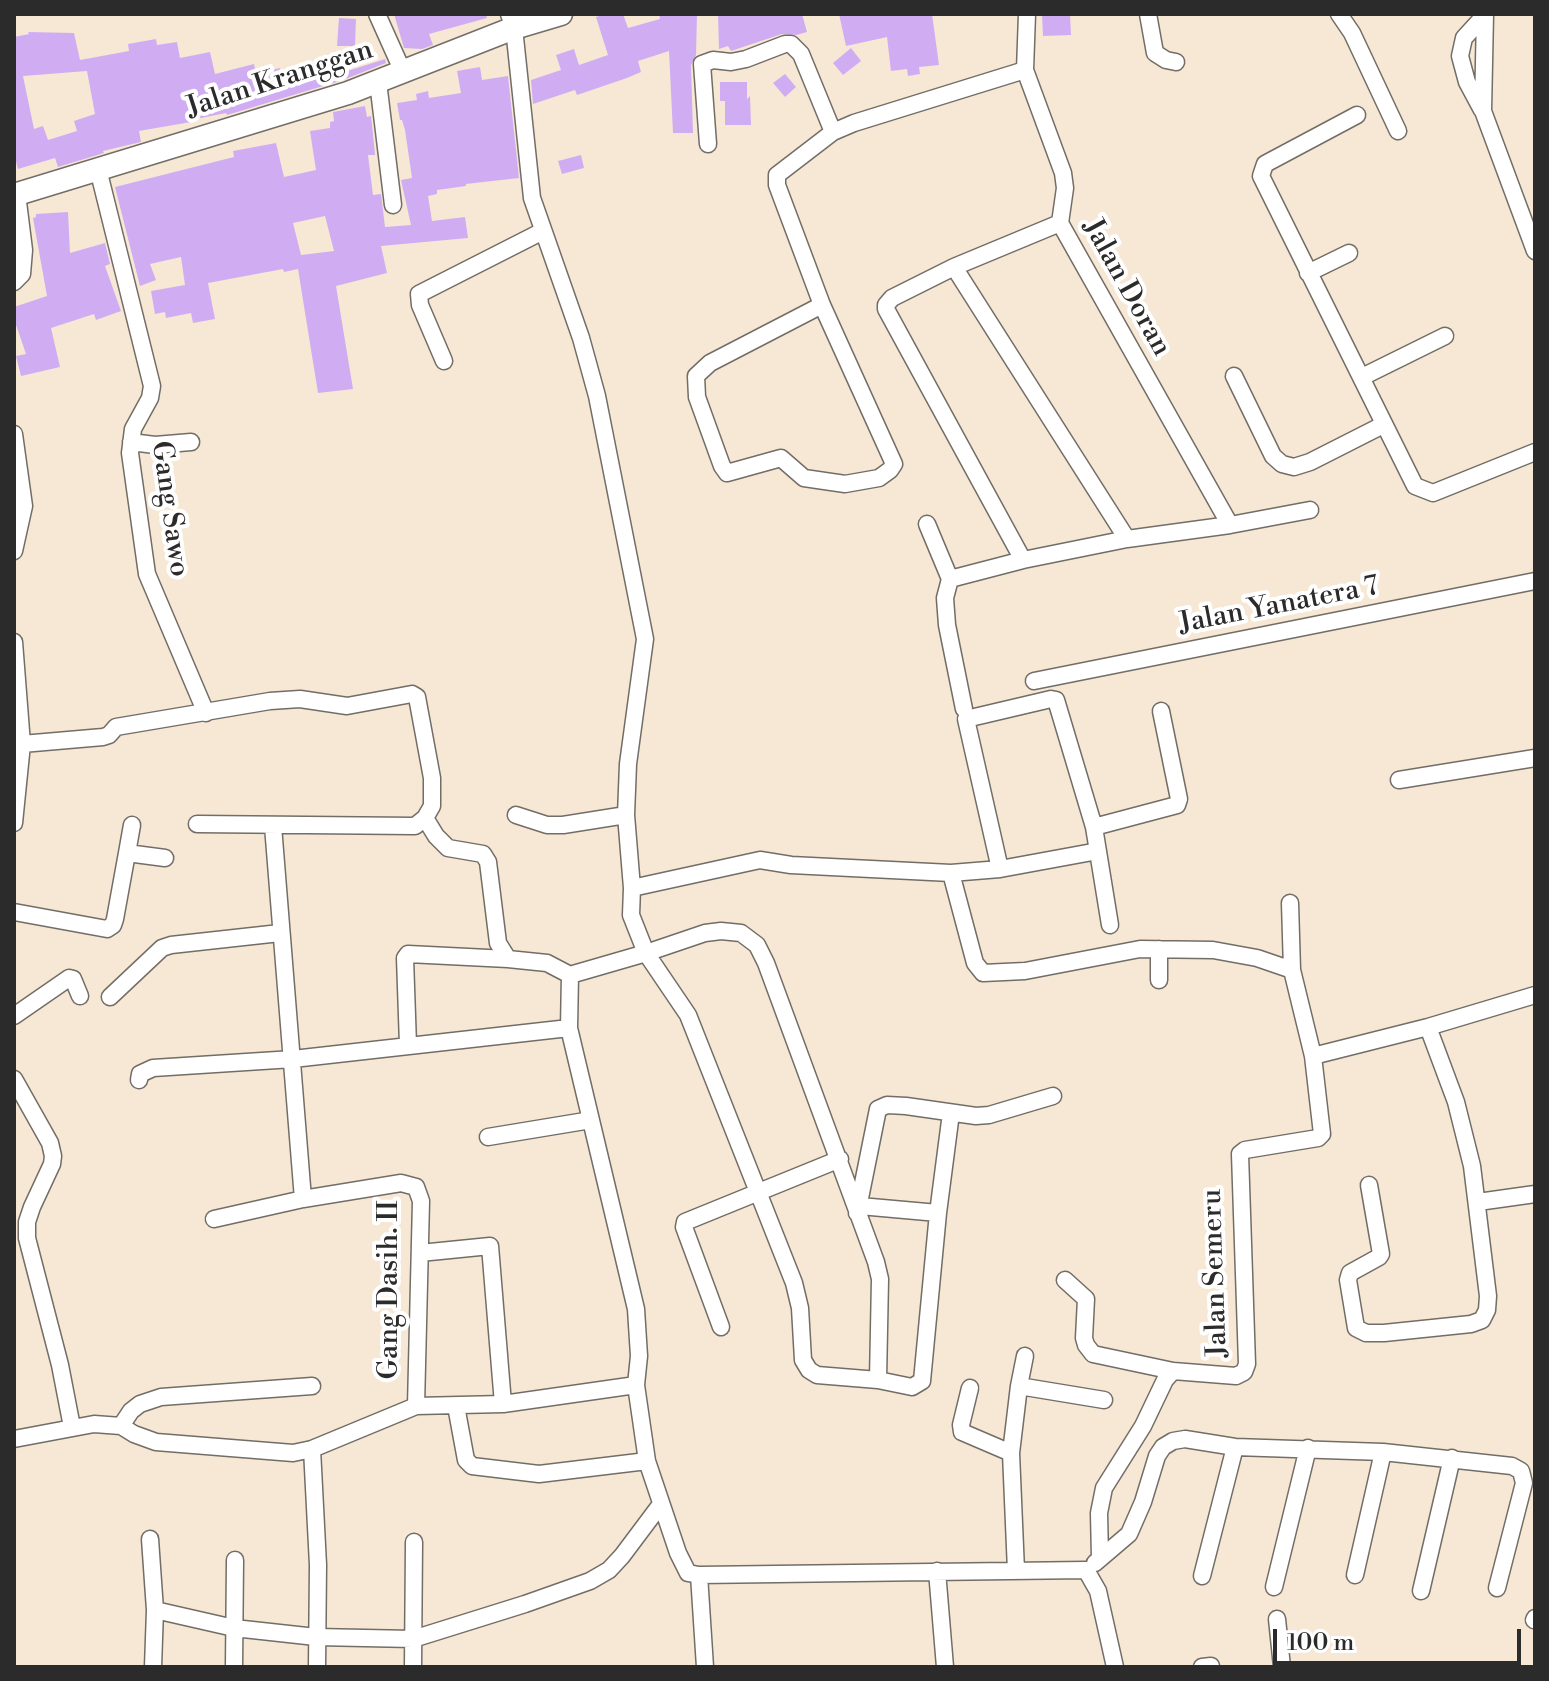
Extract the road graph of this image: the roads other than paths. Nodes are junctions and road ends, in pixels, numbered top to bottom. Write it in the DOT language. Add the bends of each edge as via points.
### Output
graph roads {
  1 [pos="377,14"];
  2 [pos="561,14"];
  3 [pos="1027,14"];
  4 [pos="1148,14"];
  5 [pos="1339,14"];
  6 [pos="1485,14"];
  7 [pos="511,21"];
  8 [pos="1176,62"];
  9 [pos="1025,70"];
  10 [pos="403,72"];
  11 [pos="378,82"];
  12 [pos="1483,111"];
  13 [pos="1357,115"];
  14 [pos="1398,131"];
  15 [pos="833,132"];
  16 [pos="708,144"];
  17 [pos="98,169"];
  18 [pos="16,195"];
  19 [pos="393,205"];
  20 [pos="1060,223"];
  21 [pos="543,231"];
  22 [pos="1535,251"];
  23 [pos="1349,253"];
  24 [pos="954,267"];
  25 [pos="1308,273"];
  26 [pos="14,282"];
  27 [pos="822,305"];
  28 [pos="1445,336"];
  29 [pos="444,361"];
  30 [pos="1234,376"];
  31 [pos="1362,377"];
  32 [pos="1383,425"];
  33 [pos="14,434"];
  34 [pos="131,442"];
  35 [pos="191,442"];
  36 [pos="1535,452"];
  37 [pos="1310,510"];
  38 [pos="927,524"];
  39 [pos="1230,525"];
  40 [pos="1127,539"];
  41 [pos="14,551"];
  42 [pos="1023,560"];
  43 [pos="950,579"];
  44 [pos="1535,581"];
  45 [pos="14,642"];
  46 [pos="1034,681"];
  47 [pos="964,709"];
  48 [pos="1161,711"];
  49 [pos="206,713"];
  50 [pos="17,716"];
  51 [pos="22,744"];
  52 [pos="1535,758"];
  53 [pos="1399,780"];
  54 [pos="516,815"];
  55 [pos="626,815"];
  56 [pos="425,818"];
  57 [pos="14,823"];
  58 [pos="197,824"];
  59 [pos="132,825"];
  60 [pos="273,826"];
  61 [pos="1094,827"];
  62 [pos="1098,851"];
  63 [pos="127,853"];
  64 [pos="165,858"];
  65 [pos="1000,869"];
  66 [pos="951,873"];
  67 [pos="632,888"];
  68 [pos="1290,903"];
  69 [pos="14,912"];
  70 [pos="1110,925"];
  71 [pos="280,933"];
  72 [pos="1159,949"];
  73 [pos="646,953"];
  74 [pos="508,959"];
  75 [pos="1292,970"];
  76 [pos="570,975"];
  77 [pos="1159,980"];
  78 [pos="1535,995"];
  79 [pos="80,996"];
  80 [pos="110,997"];
  81 [pos="14,1016"];
  82 [pos="1428,1027"];
  83 [pos="569,1028"];
  84 [pos="408,1045"];
  85 [pos="1313,1056"];
  86 [pos="293,1059"];
  87 [pos="14,1079"];
  88 [pos="139,1080"];
  89 [pos="1053,1096"];
  90 [pos="951,1113"];
  91 [pos="591,1120"];
  92 [pos="488,1137"];
  93 [pos="840,1159"];
  94 [pos="1369,1185"];
  95 [pos="756,1192"];
  96 [pos="1535,1194"];
  97 [pos="303,1199"];
  98 [pos="1478,1202"];
  99 [pos="858,1210"];
  100 [pos="938,1213"];
  101 [pos="214,1219"];
  102 [pos="420,1253"];
  103 [pos="1065,1280"];
  104 [pos="721,1327"];
  105 [pos="1025,1356"];
  106 [pos="1173,1371"];
  107 [pos="878,1380"];
  108 [pos="636,1385"];
  109 [pos="312,1386"];
  110 [pos="1019,1386"];
  111 [pos="970,1388"];
  112 [pos="1104,1400"];
  113 [pos="503,1404"];
  114 [pos="416,1406"];
  115 [pos="456,1406"];
  116 [pos="121,1426"];
  117 [pos="72,1427"];
  118 [pos="14,1439"];
  119 [pos="1235,1447"];
  120 [pos="1308,1448"];
  121 [pos="312,1449"];
  122 [pos="1383,1452"];
  123 [pos="1011,1453"];
  124 [pos="1452,1458"];
  125 [pos="647,1461"];
  126 [pos="661,1504"];
  127 [pos="150,1539"];
  128 [pos="414,1542"];
  129 [pos="1100,1558"];
  130 [pos="235,1560"];
  131 [pos="1086,1570"];
  132 [pos="937,1571"];
  133 [pos="1016,1571"];
  134 [pos="699,1575"];
  135 [pos="1355,1575"];
  136 [pos="1202,1576"];
  137 [pos="1274,1587"];
  138 [pos="1497,1588"];
  139 [pos="1421,1591"];
  140 [pos="155,1610"];
  141 [pos="1277,1619"];
  142 [pos="234,1628"];
  143 [pos="316,1637"];
  144 [pos="413,1639"];
  145 [pos="153,1667"];
  146 [pos="234,1667"];
  147 [pos="317,1667"];
  148 [pos="413,1667"];
  149 [pos="705,1667"];
  150 [pos="945,1667"];
  151 [pos="1115,1667"];
  152 [pos="1282,1667"];
  1 -- 10 [label="street"];
  2 -- 7 [label="main road, Jalan Kranggan"];
  3 -- 9 [label="street, Jalan Doran"];
  4 -- 8 [label="street" via="1155,53"];
  5 -- 14 [label="street"];
  6 -- 12 [label="street"];
  6 -- 12 [label="street" via="1464,38 1460,56"];
  7 -- 10 [label="main road, Jalan Kranggan"];
  7 -- 21 [label="street" via="532,198"];
  9 -- 15 [label="street"];
  9 -- 20 [label="street, Jalan Doran" via="1063,173"];
  10 -- 11 [label="main road, Jalan Kranggan"];
  11 -- 17 [label="main road, Jalan Kranggan"];
  11 -- 19 [label="street"];
  12 -- 22 [label="street"];
  13 -- 25 [label="street" via="1261,170"];
  15 -- 16 [label="street" via="801,54 785,44 746,59 702,64"];
  15 -- 27 [label="street" via="776,177"];
  17 -- 18 [label="main road, Jalan Kranggan"];
  17 -- 34 [label="street, Gang Sawo" via="152,386"];
  18 -- 26 [label="street" via="24,262 21,278"];
  20 -- 24 [label="street"];
  20 -- 39 [label="street, Jalan Doran"];
  21 -- 29 [label="street" via="419,294"];
  21 -- 55 [label="street" via="597,396 645,639 630,740"];
  23 -- 25 [label="street"];
  24 -- 40 [label="street"];
  24 -- 42 [label="street" via="892,298 886,309"];
  25 -- 31 [label="street"];
  27 -- 27 [label="street" via="893,467 879,478 845,484 804,478 781,458 727,473 697,397 696,376 710,363"];
  28 -- 31 [label="street"];
  30 -- 32 [label="street" via="1273,456 1282,464 1310,462"];
  31 -- 32 [label="street"];
  32 -- 36 [label="street" via="1415,486 1424,492 1446,489"];
  33 -- 41 [label="street" via="24,506"];
  34 -- 35 [label="street"];
  34 -- 49 [label="street, Gang Sawo" via="147,574"];
  37 -- 39 [label="street"];
  38 -- 43 [label="street"];
  39 -- 40 [label="street"];
  40 -- 42 [label="street"];
  42 -- 43 [label="street"];
  43 -- 47 [label="street" via="947,625"];
  44 -- 46 [label="street, Jalan Yanatera 7"];
  45 -- 50 [label="street"];
  48 -- 61 [label="street" via="1177,805"];
  49 -- 51 [label="street" via="120,726 103,737"];
  49 -- 56 [label="street" via="270,701 347,706 412,694 420,703 432,778 432,806"];
  50 -- 51 [label="street"];
  51 -- 57 [label="street"];
  52 -- 53 [label="street"];
  54 -- 55 [label="street" via="563,825"];
  55 -- 67 [label="street"];
  56 -- 60 [label="street" via="415,826"];
  56 -- 74 [label="street" via="448,848 483,854 488,862 498,943"];
  58 -- 60 [label="street"];
  59 -- 63 [label="street"];
  60 -- 71 [label="street"];
  61 -- 62 [label="street"];
  61 -- 65 [label="street" via="1056,700 966,719"];
  62 -- 65 [label="street"];
  62 -- 70 [label="street"];
  63 -- 64 [label="street"];
  63 -- 69 [label="street" via="109,928"];
  65 -- 66 [label="street"];
  66 -- 67 [label="street" via="760,860"];
  66 -- 72 [label="street" via="975,963 983,973"];
  67 -- 73 [label="street" via="631,915"];
  68 -- 75 [label="street"];
  71 -- 80 [label="street" via="162,948"];
  71 -- 86 [label="street"];
  72 -- 75 [label="street" via="1213,950"];
  72 -- 77 [label="street"];
  73 -- 76 [label="street"];
  73 -- 93 [label="street" via="721,931 741,933 757,945"];
  73 -- 95 [label="street" via="688,1015"];
  74 -- 76 [label="street" via="547,963"];
  74 -- 84 [label="street" via="408,954"];
  75 -- 85 [label="street"];
  76 -- 83 [label="street"];
  78 -- 82 [label="street"];
  79 -- 81 [label="street" via="69,978"];
  82 -- 85 [label="street"];
  82 -- 98 [label="street" via="1456,1102"];
  83 -- 84 [label="street"];
  83 -- 91 [label="street"];
  84 -- 86 [label="street"];
  85 -- 106 [label="street, Jalan Semeru" via="1321,1137 1240,1154 1244,1372 1236,1376"];
  86 -- 88 [label="street" via="153,1068"];
  86 -- 97 [label="street"];
  87 -- 117 [label="street" via="53,1156 27,1222 27,1238"];
  89 -- 90 [label="street" via="989,1115"];
  90 -- 99 [label="street" via="906,1106 878,1109"];
  90 -- 100 [label="street"];
  91 -- 92 [label="street"];
  91 -- 108 [label="street" via="636,1309"];
  93 -- 95 [label="street"];
  93 -- 99 [label="street"];
  94 -- 98 [label="street" via="1381,1254 1354,1270 1348,1280 1354,1324 1366,1333 1482,1320 1488,1296"];
  95 -- 104 [label="street" via="685,1222"];
  95 -- 107 [label="street" via="794,1283 809,1370"];
  96 -- 98 [label="street"];
  97 -- 101 [label="street, Gang Dasih. II"];
  97 -- 102 [label="street, Gang Dasih. II" via="401,1183 416,1187 421,1201"];
  99 -- 100 [label="street"];
  99 -- 107 [label="street" via="880,1279"];
  100 -- 107 [label="street" via="922,1381 912,1387"];
  102 -- 113 [label="street" via="490,1246"];
  102 -- 114 [label="street, Gang Dasih. II"];
  103 -- 106 [label="street" via="1086,1299 1084,1338 1093,1354"];
  105 -- 110 [label="street"];
  106 -- 129 [label="street, Jalan Semeru" via="1104,1488"];
  108 -- 113 [label="street"];
  108 -- 125 [label="street"];
  109 -- 116 [label="street" via="161,1397 140,1404"];
  110 -- 112 [label="street"];
  110 -- 123 [label="street"];
  111 -- 123 [label="street" via="962,1432"];
  113 -- 115 [label="street"];
  114 -- 115 [label="street"];
  114 -- 121 [label="street"];
  115 -- 125 [label="street" via="466,1460 472,1466 539,1474"];
  116 -- 117 [label="street"];
  116 -- 121 [label="street" via="174,1444 293,1453"];
  117 -- 118 [label="street"];
  119 -- 120 [label="street"];
  119 -- 129 [label="street" via="1185,1439 1163,1447 1129,1534"];
  119 -- 136 [label="street"];
  120 -- 122 [label="street"];
  120 -- 137 [label="street"];
  121 -- 143 [label="street"];
  122 -- 124 [label="street"];
  122 -- 135 [label="street"];
  123 -- 133 [label="street"];
  124 -- 138 [label="street" via="1521,1471 1524,1483"];
  124 -- 139 [label="street"];
  125 -- 126 [label="street"];
  126 -- 134 [label="street" via="683,1566"];
  126 -- 144 [label="street" via="622,1556 590,1581"];
  127 -- 140 [label="street"];
  128 -- 144 [label="street"];
  129 -- 131 [label="street"];
  130 -- 142 [label="street"];
  131 -- 133 [label="street"];
  131 -- 151 [label="street" via="1098,1591"];
  132 -- 133 [label="street"];
  132 -- 134 [label="street"];
  132 -- 150 [label="street"];
  134 -- 149 [label="street"];
  140 -- 142 [label="street"];
  140 -- 145 [label="street"];
  141 -- 152 [label="street"];
  142 -- 143 [label="street"];
  142 -- 146 [label="street"];
  143 -- 144 [label="street"];
  143 -- 147 [label="street"];
  144 -- 148 [label="street"];
}
